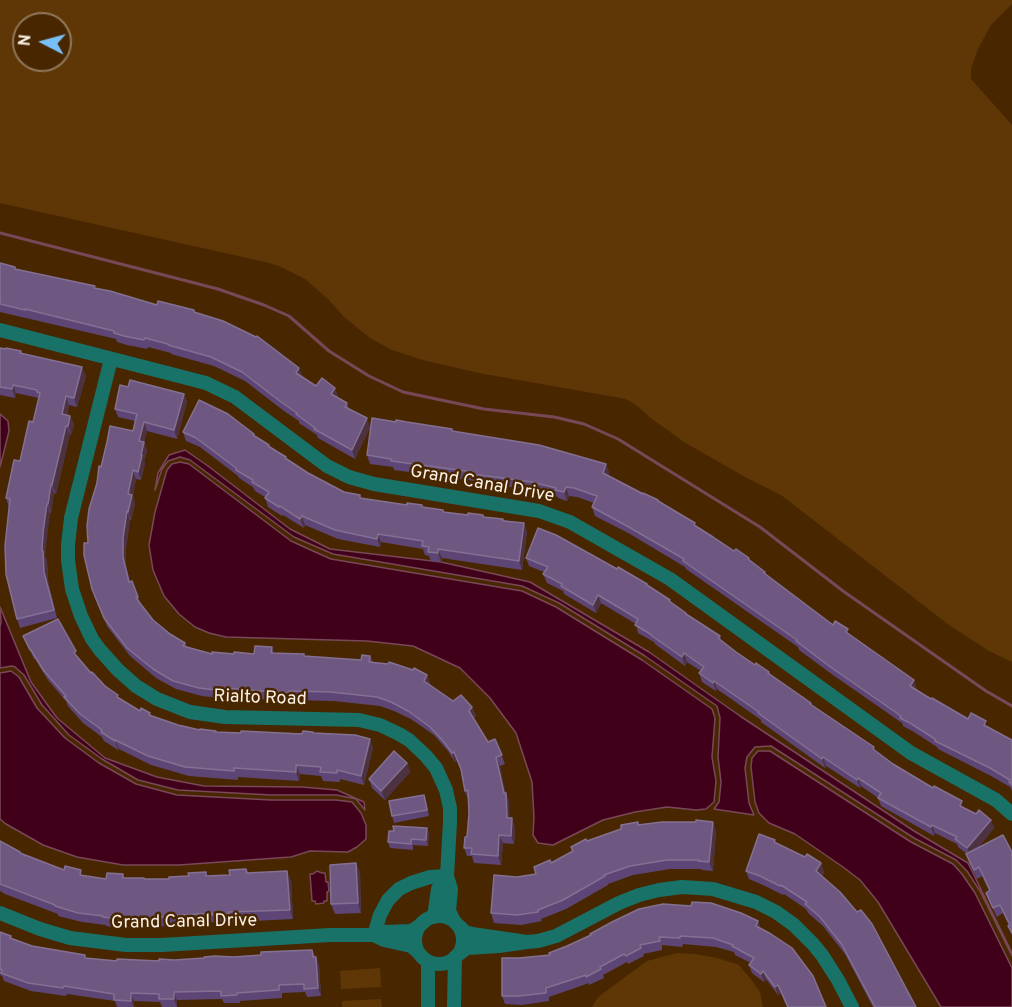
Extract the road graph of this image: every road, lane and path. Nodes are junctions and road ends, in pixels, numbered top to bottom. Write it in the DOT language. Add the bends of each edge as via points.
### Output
graph roads {
  1 [pos="0,330"];
  2 [pos="111,359"];
  3 [pos="1012,814"];
  4 [pos="447,876"];
  5 [pos="0,913"];
  6 [pos="429,920"];
  7 [pos="456,923"];
  8 [pos="374,935"];
  9 [pos="526,942"];
  10 [pos="423,956"];
  11 [pos="457,956"];
  12 [pos="428,1007"];
  13 [pos="454,1007"];
  14 [pos="852,1007"];
  1 -- 2 [label="street, Grand Canal Drive"];
  2 -- 3 [label="street, Grand Canal Drive" via="217,387 327,466 349,477 539,511 570,522 670,579 911,753 996,800"];
  2 -- 4 [label="street, Rialto Road" via="71,518 68,545 72,588 92,639 113,666 136,686 190,712 225,717 358,720 380,725 409,740 436,768 446,790 450,815"];
  4 -- 6 [label="street, Rialto Road" via="438,889"];
  4 -- 7 [label="street, Rialto Road" via="451,889 449,911"];
  4 -- 8 [label="street" via="430,877 399,889 388,900"];
  5 -- 8 [label="street, Grand Canal Drive" via="70,938 126,945"];
  6 -- 7 [label="street" via="443,916"];
  6 -- 8 [label="street, Grand Canal Drive" via="410,931"];
  6 -- 10 [label="street" via="416,936"];
  7 -- 9 [label="street" via="472,934"];
  7 -- 11 [label="street" via="463,942"];
  8 -- 10 [label="street, Grand Canal Drive" via="411,946"];
  9 -- 11 [label="street" via="471,947"];
  9 -- 14 [label="street" via="556,936 639,895 682,887 723,891 756,902 794,925 822,955"];
  10 -- 11 [label="street" via="436,964"];
  10 -- 12 [label="street"];
  11 -- 13 [label="street"];
}
